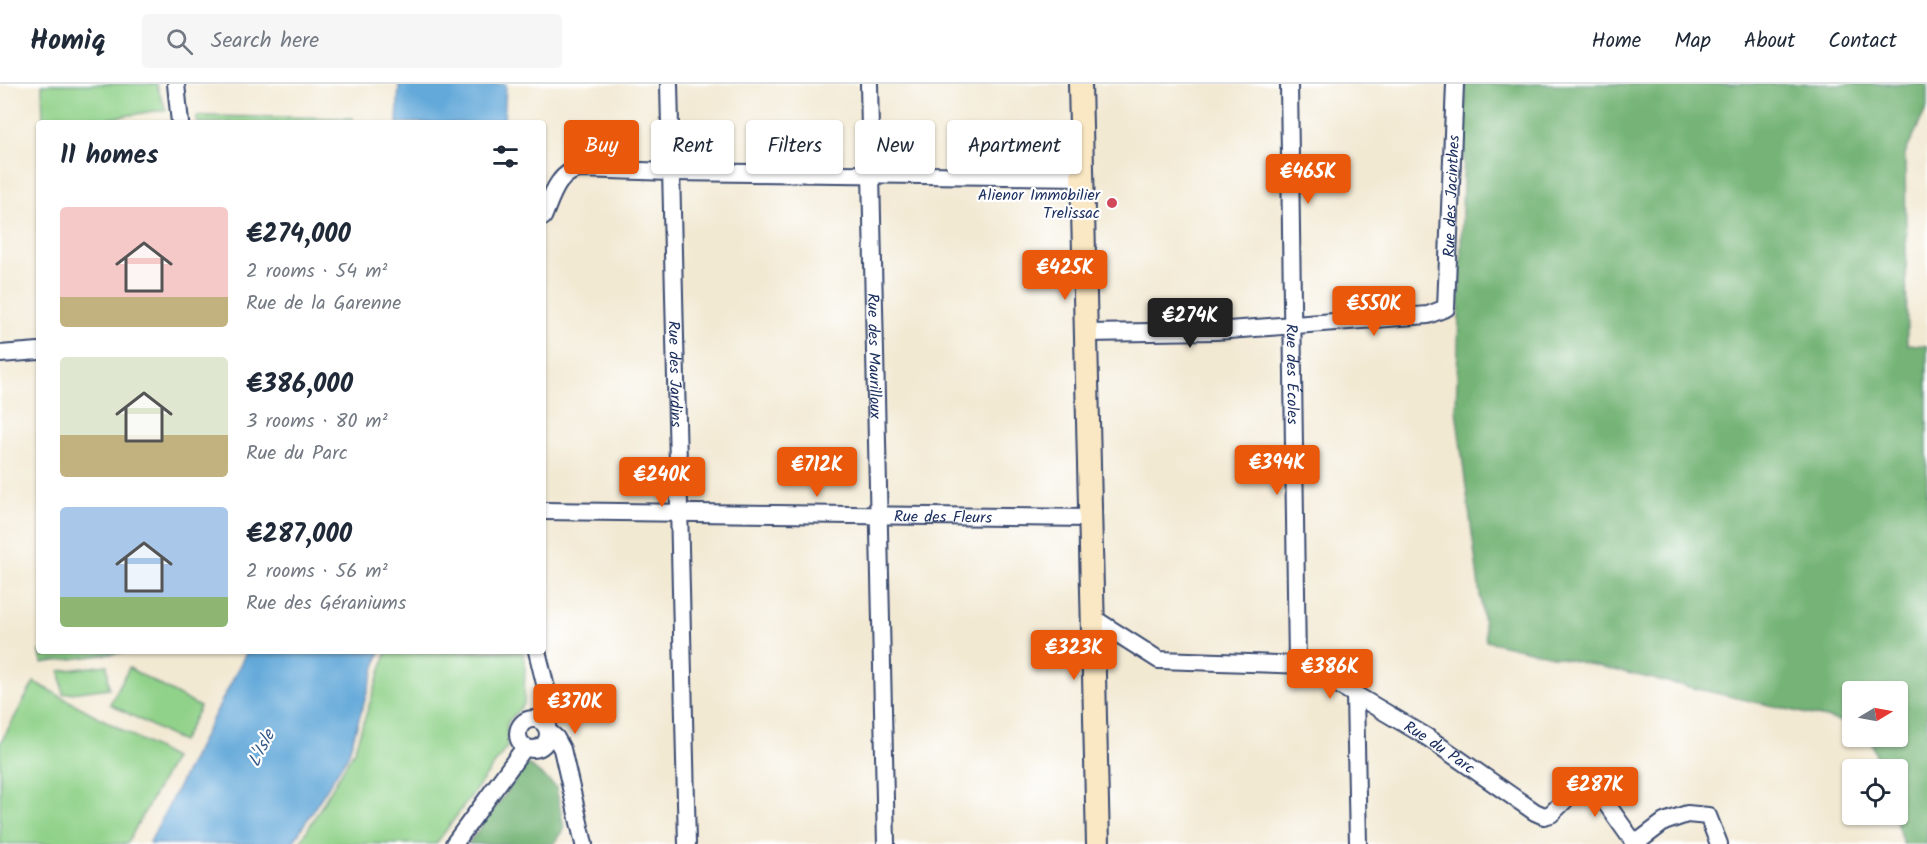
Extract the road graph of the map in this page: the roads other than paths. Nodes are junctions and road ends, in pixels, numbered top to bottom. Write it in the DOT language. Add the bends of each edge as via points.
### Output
graph roads {
  1 [pos="176,84"];
  2 [pos="669,84"];
  3 [pos="868,84"];
  4 [pos="1080,84"];
  5 [pos="1289,84"];
  6 [pos="1455,84"];
  7 [pos="180,120"];
  8 [pos="670,120"];
  9 [pos="869,120"];
  10 [pos="651,171"];
  11 [pos="734,172"];
  12 [pos="855,173"];
  13 [pos="671,174"];
  14 [pos="870,174"];
  15 [pos="923,174"];
  16 [pos="1082,177"];
  17 [pos="546,211"];
  18 [pos="1292,326"];
  19 [pos="1086,333"];
  20 [pos="36,351"];
  21 [pos="0,354"];
  22 [pos="546,511"];
  23 [pos="679,513"];
  24 [pos="878,516"];
  25 [pos="1090,518"];
  26 [pos="1093,618"];
  27 [pos="538,654"];
  28 [pos="1297,664"];
  29 [pos="1355,695"];
  30 [pos="542,726"];
  31 [pos="532,747"];
  32 [pos="565,762"];
  33 [pos="454,844"];
  34 [pos="584,844"];
  35 [pos="687,844"];
  36 [pos="886,844"];
  37 [pos="1098,844"];
  38 [pos="1358,844"];
  39 [pos="1635,844"];
  40 [pos="1719,844"];
  1 -- 7 [label="street"];
  2 -- 8 [label="street, Rue des Jardins"];
  3 -- 9 [label="street, Rue des Maurilloux"];
  4 -- 16 [label="main road"];
  5 -- 18 [label="street, Rue des Écoles"];
  6 -- 18 [label="street, Rue des Jacinthes" via="1446,308 1428,315"];
  10 -- 17 [label="street" via="580,169 566,175"];
  11 -- 12 [label="street"];
  13 -- 23 [label="street, Rue des Jardins"];
  14 -- 24 [label="street, Rue des Maurilloux"];
  15 -- 16 [label="street"];
  16 -- 19 [label="main road"];
  18 -- 19 [label="street"];
  18 -- 28 [label="street, Rue des Écoles"];
  19 -- 25 [label="main road"];
  20 -- 21 [label="street"];
  22 -- 23 [label="street, Rue des Fleurs"];
  23 -- 24 [label="street, Rue des Fleurs"];
  23 -- 35 [label="street, Rue des Jardins"];
  24 -- 25 [label="street, Rue des Fleurs"];
  24 -- 36 [label="street, Rue des Maurilloux"];
  25 -- 26 [label="main road"];
  26 -- 28 [label="street, Rue du Parc" via="1160,660"];
  26 -- 37 [label="main road"];
  27 -- 30 [label="street" via="548,696"];
  28 -- 29 [label="street, Rue du Parc"];
  29 -- 38 [label="street"];
  29 -- 39 [label="street, Rue du Parc" via="1427,737 1544,816 1574,791 1596,789"];
  30 -- 31 [label="street" via="547,741"];
  30 -- 31 [label="street" via="524,723 519,730 519,739"];
  30 -- 32 [label="street" via="560,743"];
  31 -- 32 [label="street" via="549,750"];
  31 -- 33 [label="street"];
  32 -- 34 [label="street"];
  39 -- 40 [label="street" via="1664,822 1687,814 1708,816"];
}
